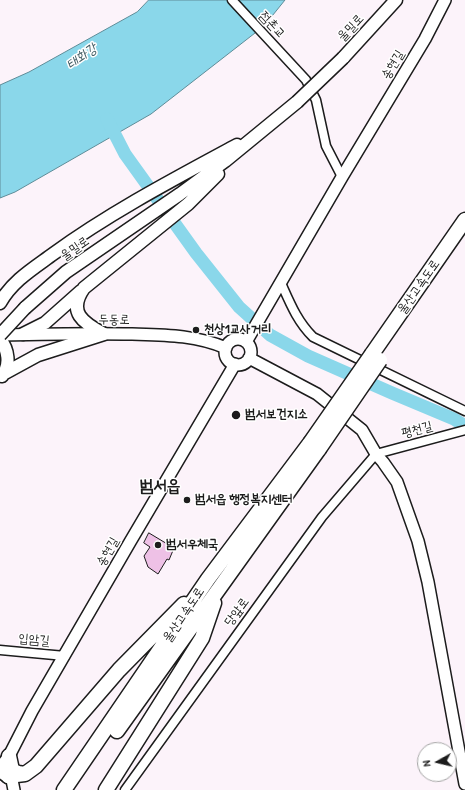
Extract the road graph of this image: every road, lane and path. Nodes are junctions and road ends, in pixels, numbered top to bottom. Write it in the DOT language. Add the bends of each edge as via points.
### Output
graph roads {
  1 [pos="232,0"];
  2 [pos="396,0"];
  3 [pos="445,0"];
  4 [pos="264,130"];
  5 [pos="342,177"];
  6 [pos="184,199"];
  7 [pos="465,220"];
  8 [pos="465,236"];
  9 [pos="281,283"];
  10 [pos="84,288"];
  11 [pos="0,303"];
  12 [pos="23,334"];
  13 [pos="104,334"];
  14 [pos="1,335"];
  15 [pos="248,338"];
  16 [pos="226,348"];
  17 [pos="376,357"];
  18 [pos="249,358"];
  19 [pos="235,364"];
  20 [pos="2,376"];
  21 [pos="465,411"];
  22 [pos="465,430"];
  23 [pos="315,446"];
  24 [pos="376,454"];
  25 [pos="208,579"];
  26 [pos="219,588"];
  27 [pos="0,650"];
  28 [pos="65,656"];
  29 [pos="8,756"];
  30 [pos="3,773"];
  31 [pos="25,774"];
  32 [pos="465,784"];
  33 [pos="14,790"];
  34 [pos="64,790"];
  35 [pos="75,790"];
  36 [pos="106,790"];
  37 [pos="125,790"];
  1 -- 5 [label="street, 점촌교" via="306,80 316,100 326,146"];
  2 -- 4 [label="main road, 울밀로, bridge" via="343,58"];
  3 -- 5 [label="street, 송현길" via="425,39"];
  4 -- 6 [label="main road"];
  4 -- 11 [label="main road" via="87,229 25,274 9,289"];
  5 -- 9 [label="street"];
  6 -- 10 [label="main road" via="150,234"];
  6 -- 14 [label="main road, 울밀로, bridge" via="144,218 66,272 25,308"];
  7 -- 17 [label="highway, 울산고속도로"];
  8 -- 17 [label="highway, 울산고속도로"];
  9 -- 15 [label="street"];
  9 -- 21 [label="street" via="293,312 312,337"];
  10 -- 12 [label="main road" via="45,323"];
  10 -- 13 [label="main road" via="78,300 80,318"];
  12 -- 13 [label="street, 두동로"];
  12 -- 14 [label="street, 두동로"];
  13 -- 16 [label="street, 두동로" via="179,336 208,340"];
  13 -- 20 [label="main road" via="38,355"];
  14 -- 20 [label="main road" via="8,358"];
  15 -- 16 [label="street" via="235,339"];
  15 -- 18 [label="street"];
  16 -- 19 [label="street" via="228,360"];
  17 -- 23 [label="highway, bridge"];
  18 -- 19 [label="street" via="243,363"];
  18 -- 24 [label="street" via="317,394 362,430"];
  19 -- 28 [label="street, 송현길"];
  22 -- 24 [label="street, 평천길"];
  23 -- 25 [label="highway, 울산고속도로"];
  23 -- 26 [label="highway, 울산고속도로"];
  24 -- 32 [label="street" via="397,482 418,541 428,582"];
  24 -- 37 [label="street, 당앞로" via="322,517"];
  25 -- 31 [label="highway" via="119,670 36,766"];
  25 -- 34 [label="highway, 울산고속도로"];
  26 -- 35 [label="highway, 울산고속도로"];
  26 -- 36 [label="highway" via="202,638"];
  27 -- 28 [label="street, 입암길"];
  28 -- 29 [label="street, 송현길"];
  29 -- 30 [label="street, 송현길"];
  29 -- 31 [label="highway" via="12,770 18,774"];
  30 -- 31 [label="highway"];
  30 -- 33 [label="street" via="13,783"];
}
